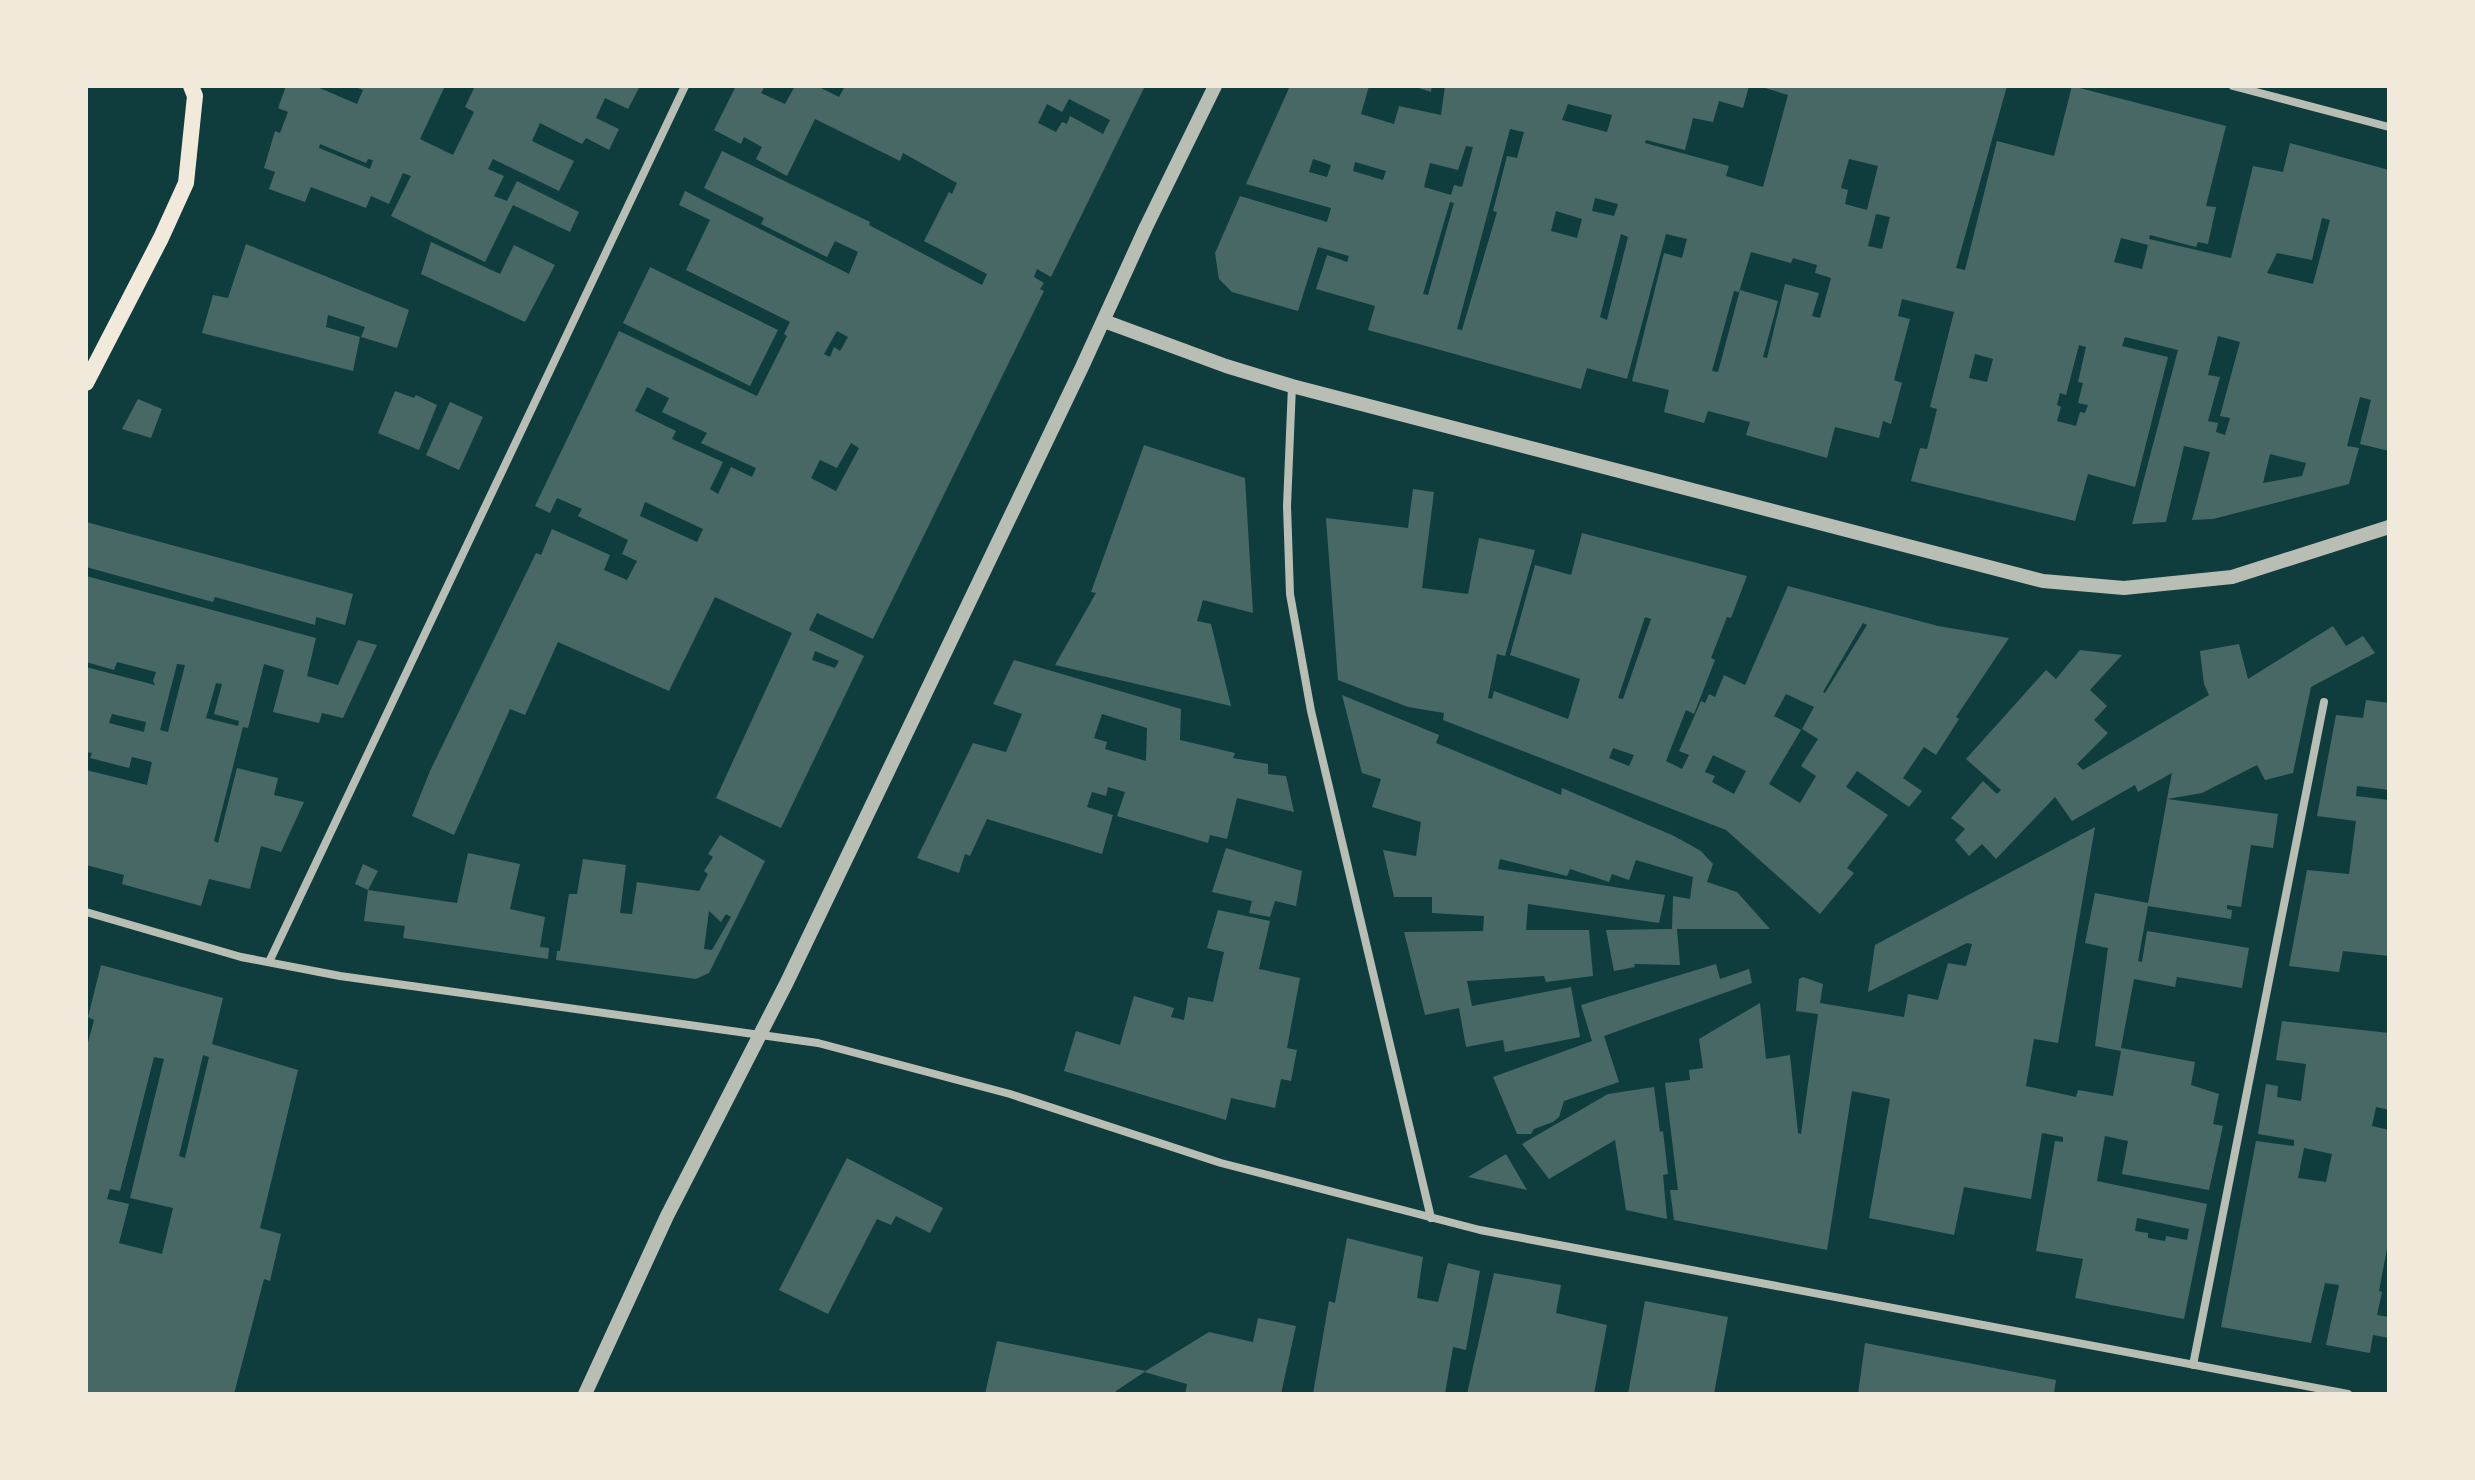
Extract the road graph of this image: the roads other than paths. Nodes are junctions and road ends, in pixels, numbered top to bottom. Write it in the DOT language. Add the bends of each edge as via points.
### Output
graph roads {
  1 [pos="191,86"];
  2 [pos="685,86"];
  3 [pos="1215,86"];
  4 [pos="2233,86"];
  5 [pos="2389,127"];
  6 [pos="1104,321"];
  7 [pos="86,383"];
  8 [pos="1292,386"];
  9 [pos="2389,527"];
  10 [pos="2324,702"];
  11 [pos="86,912"];
  12 [pos="269,962"];
  13 [pos="761,1035"];
  14 [pos="1431,1218"];
  15 [pos="2193,1365"];
  16 [pos="585,1394"];
  17 [pos="2348,1394"];
  1 -- 7 [label="main road" via="195,96 186,183"];
  2 -- 12 [label="street"];
  3 -- 6 [label="street"];
  4 -- 5 [label="street"];
  6 -- 8 [label="street"];
  6 -- 13 [label="street"];
  8 -- 9 [label="street" via="2043,581 2124,588 2232,577"];
  8 -- 14 [label="street" via="1290,594 1311,711"];
  10 -- 15 [label="street"];
  11 -- 12 [label="street"];
  12 -- 13 [label="street"];
  13 -- 14 [label="street" via="818,1043 1010,1094 1221,1163"];
  13 -- 16 [label="street" via="667,1216"];
  14 -- 15 [label="street"];
  15 -- 17 [label="street"];
}
